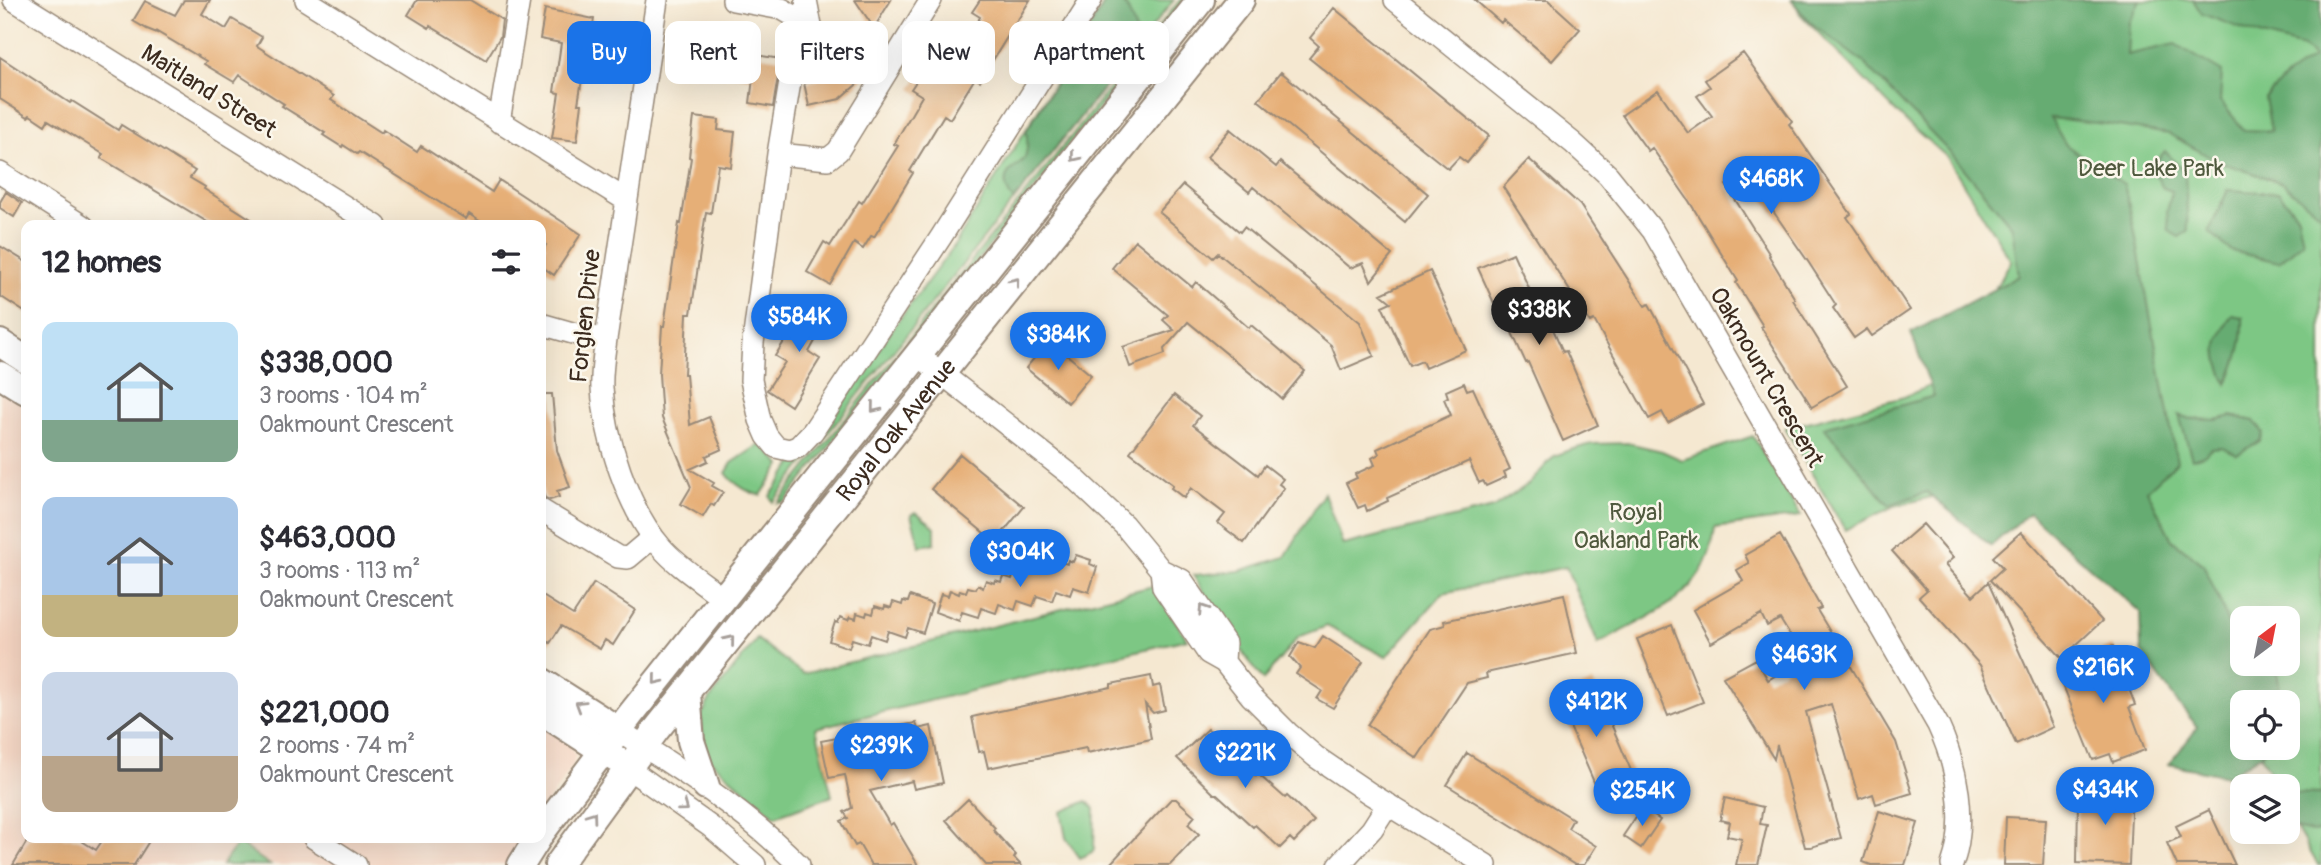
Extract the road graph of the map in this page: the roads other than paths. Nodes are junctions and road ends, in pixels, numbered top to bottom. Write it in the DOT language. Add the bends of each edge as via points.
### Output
graph roads {
  1 [pos="15,0"];
  2 [pos="306,0"];
  3 [pos="519,0"];
  4 [pos="657,0"];
  5 [pos="733,0"];
  6 [pos="807,0"];
  7 [pos="931,0"];
  8 [pos="1091,0"];
  9 [pos="1201,0"];
  10 [pos="1241,0"];
  11 [pos="1395,0"];
  12 [pos="802,21"];
  13 [pos="810,21"];
  14 [pos="790,84"];
  15 [pos="499,122"];
  16 [pos="778,154"];
  17 [pos="0,173"];
  18 [pos="626,200"];
  19 [pos="74,220"];
  20 [pos="366,220"];
  21 [pos="546,325"];
  22 [pos="606,339"];
  23 [pos="0,343"];
  24 [pos="918,355"];
  25 [pos="21,357"];
  26 [pos="942,374"];
  27 [pos="0,375"];
  28 [pos="21,388"];
  29 [pos="546,513"];
  30 [pos="653,537"];
  31 [pos="723,598"];
  32 [pos="546,685"];
  33 [pos="687,693"];
  34 [pos="546,713"];
  35 [pos="610,740"];
  36 [pos="644,746"];
  37 [pos="628,768"];
  38 [pos="706,786"];
  39 [pos="1388,804"];
  40 [pos="546,826"];
  41 [pos="322,843"];
  42 [pos="535,843"];
  43 [pos="356,865"];
  44 [pos="521,865"];
  45 [pos="558,865"];
  46 [pos="755,865"];
  47 [pos="799,865"];
  48 [pos="1339,865"];
  49 [pos="1486,865"];
  50 [pos="1952,865"];
  1 -- 20 [label="street, Maitland Street"];
  2 -- 15 [label="street"];
  3 -- 15 [label="street"];
  4 -- 18 [label="street, Forglen Drive"];
  5 -- 12 [label="street" via="782,9"];
  6 -- 13 [label="street"];
  7 -- 16 [label="street" via="838,151 828,159"];
  8 -- 16 [label="street" via="813,431 789,450 776,447 767,436 751,380"];
  9 -- 24 [label="main road, Royal Oak Avenue, one-way"];
  26 -- 10 [label="main road, Royal Oak Avenue, one-way"];
  11 -- 50 [label="street, Oakmount Crescent" via="1573,142 1608,175 1653,231 1938,725 1955,772 1959,807"];
  14 -- 16 [label="street"];
  15 -- 18 [label="street"];
  17 -- 19 [label="street"];
  18 -- 22 [label="street, Forglen Drive"];
  21 -- 22 [label="street"];
  22 -- 30 [label="street, Forglen Drive" via="601,384 609,438 628,490"];
  23 -- 25 [label="main road"];
  24 -- 26 [label="street"];
  24 -- 31 [label="main road, Royal Oak Avenue, one-way"];
  33 -- 26 [label="main road, Royal Oak Avenue, one-way"];
  26 -- 39 [label="street" via="1071,475 1124,525 1161,570 1163,587 1208,653 1224,662 1295,740"];
  27 -- 28 [label="main road"];
  29 -- 30 [label="street" via="618,557 628,558"];
  30 -- 31 [label="street, Forglen Drive" via="670,557"];
  31 -- 35 [label="main road, Royal Oak Avenue, one-way"];
  35 -- 32 [label="main road, one-way"];
  33 -- 36 [label="main road, Royal Oak Avenue"];
  33 -- 38 [label="main road" via="691,741"];
  34 -- 35 [label="main road"];
  35 -- 36 [label="street"];
  35 -- 37 [label="main road"];
  35 -- 40 [label="main road, Royal Oak Avenue"];
  36 -- 37 [label="main road, Royal Oak Avenue"];
  36 -- 38 [label="street"];
  45 -- 37 [label="main road, Royal Oak Avenue, one-way"];
  37 -- 46 [label="street, one-way"];
  38 -- 47 [label="street"];
  39 -- 48 [label="street"];
  39 -- 49 [label="street"];
  41 -- 43 [label="street"];
  42 -- 44 [label="main road"];
}
